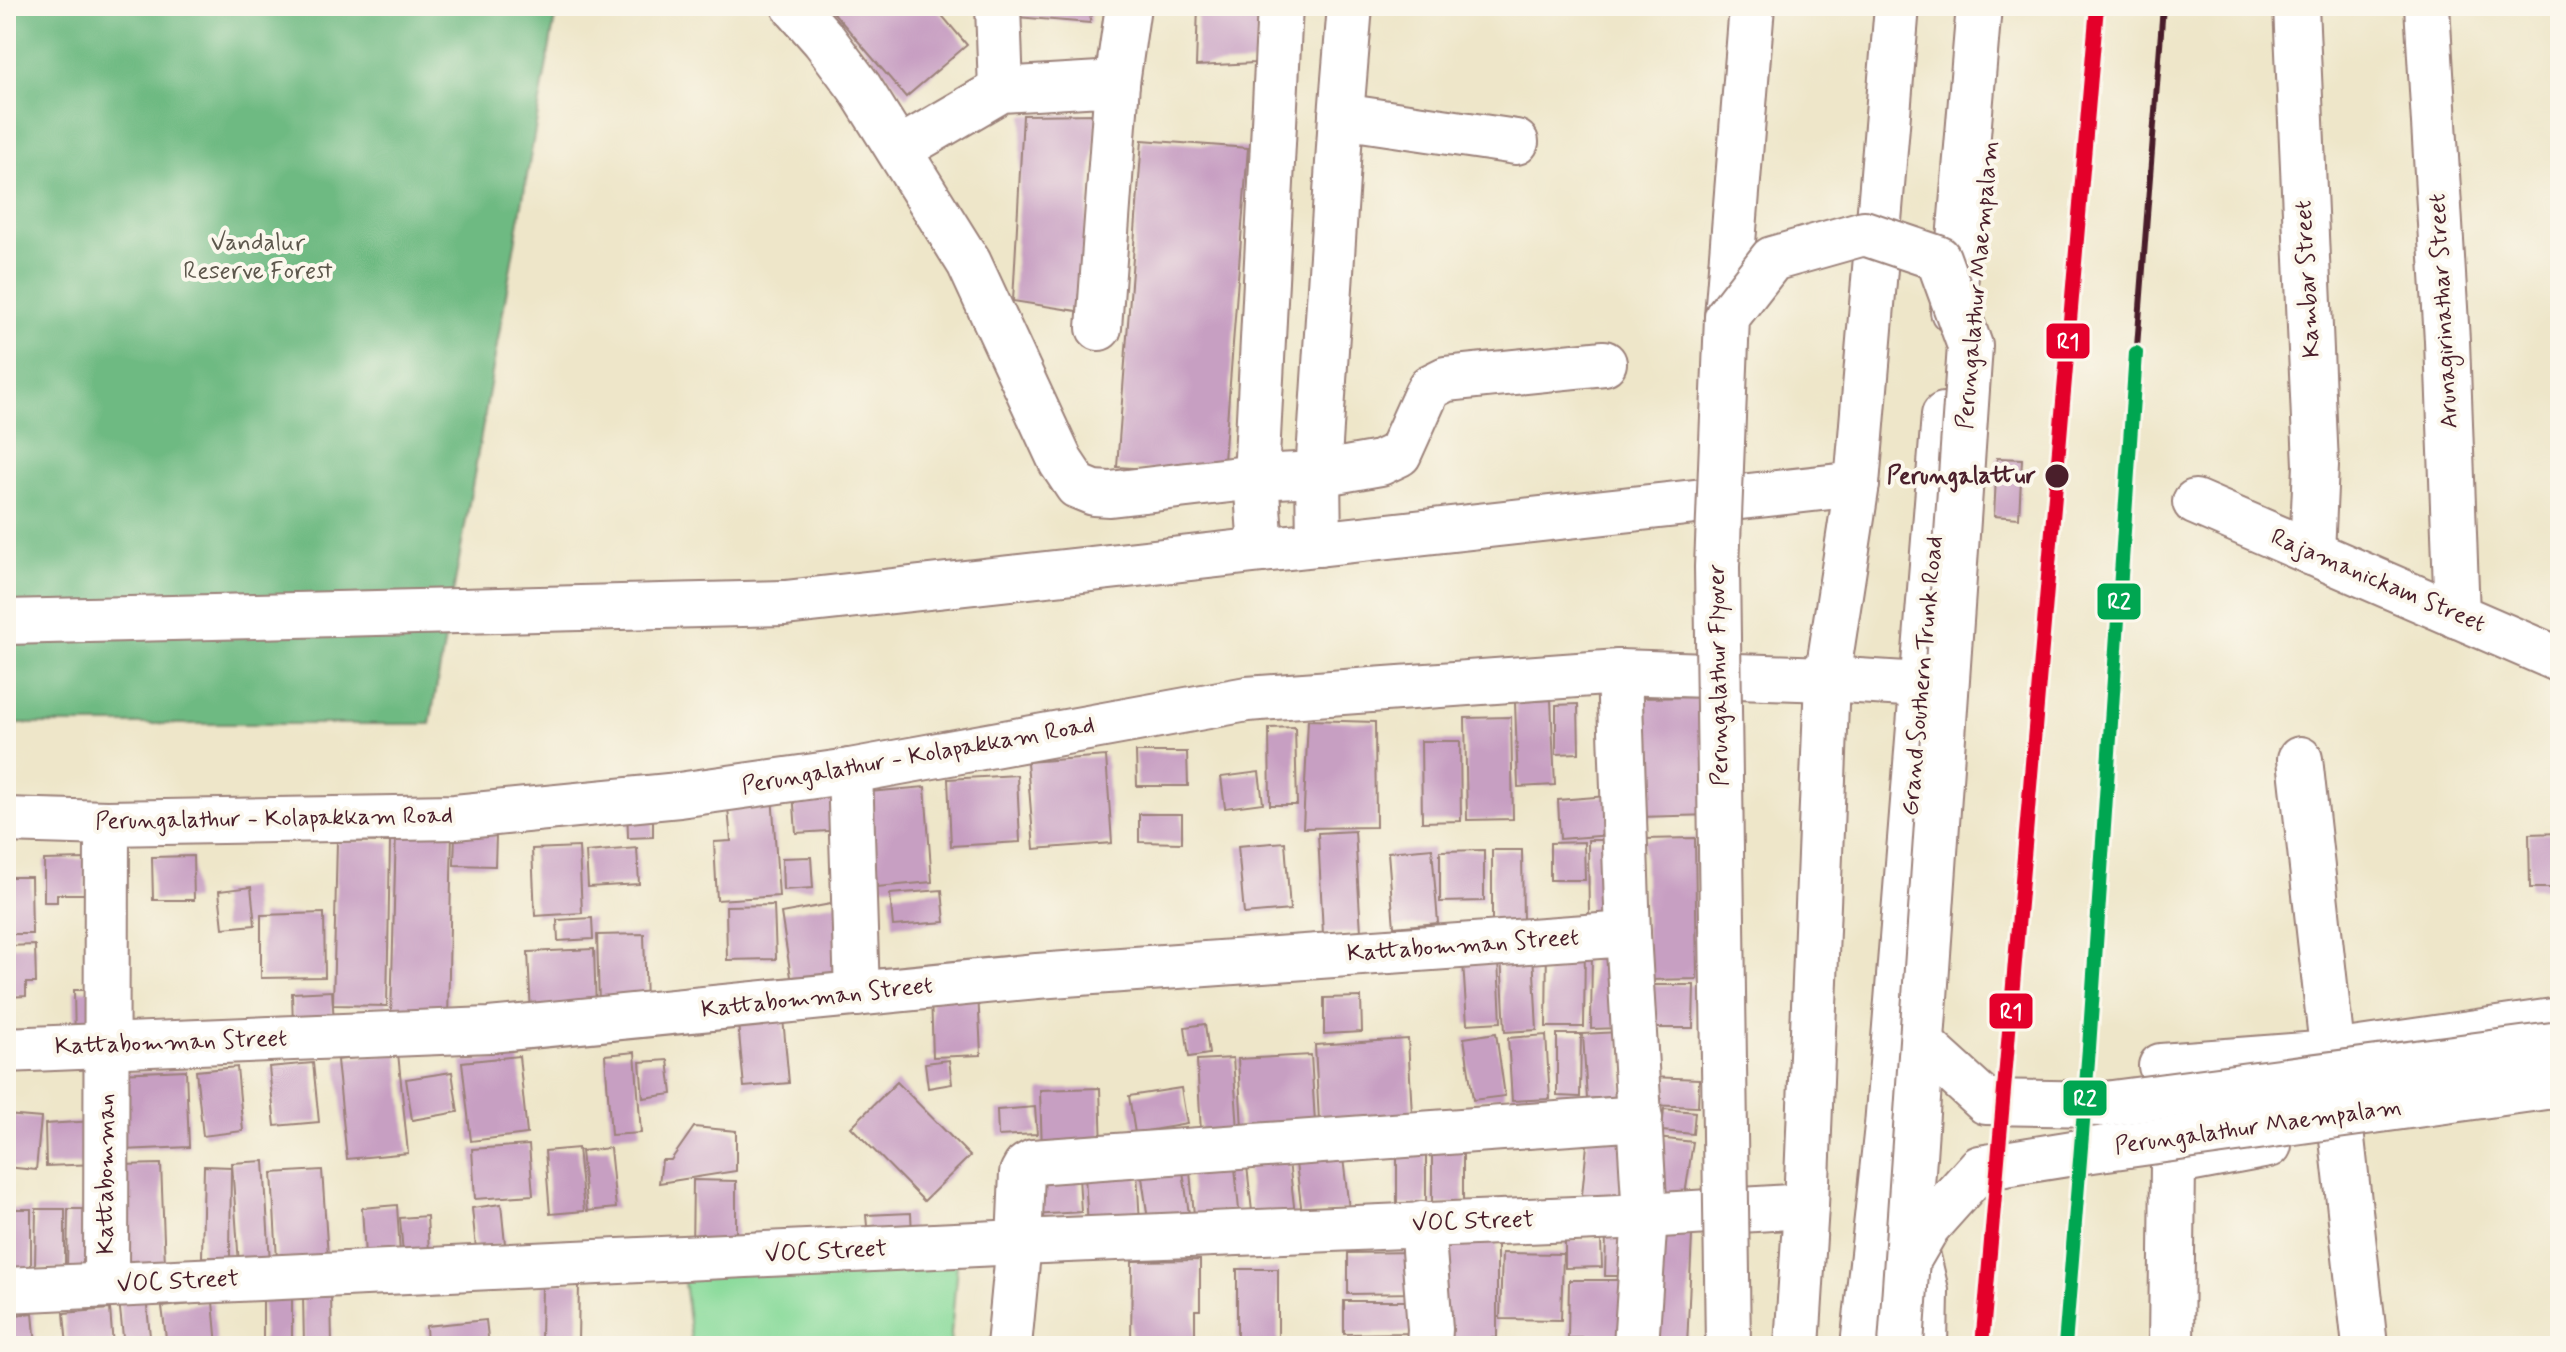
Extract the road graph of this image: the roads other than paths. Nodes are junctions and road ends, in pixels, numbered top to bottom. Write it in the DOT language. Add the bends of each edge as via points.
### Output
graph roads {
  1 [pos="794,6"];
  2 [pos="998,6"];
  3 [pos="1128,6"];
  4 [pos="1280,6"];
  5 [pos="1350,6"];
  6 [pos="1752,6"];
  7 [pos="1897,6"];
  8 [pos="1979,6"];
  9 [pos="2004,6"];
  10 [pos="2296,6"];
  11 [pos="2427,6"];
  12 [pos="1117,83"];
  13 [pos="1001,90"];
  14 [pos="1341,116"];
  15 [pos="1516,142"];
  16 [pos="900,149"];
  17 [pos="1727,317"];
  18 [pos="1099,328"];
  19 [pos="1970,346"];
  20 [pos="1604,363"];
  21 [pos="1318,474"];
  22 [pos="1256,477"];
  23 [pos="1857,484"];
  24 [pos="2195,502"];
  25 [pos="1319,544"];
  26 [pos="1261,550"];
  27 [pos="2312,553"];
  28 [pos="2457,616"];
  29 [pos="6,622"];
  30 [pos="2560,660"];
  31 [pos="1619,672"];
  32 [pos="1827,679"];
  33 [pos="1921,685"];
  34 [pos="2300,759"];
  35 [pos="850,771"];
  36 [pos="6,820"];
  37 [pos="107,823"];
  38 [pos="1628,934"];
  39 [pos="857,994"];
  40 [pos="2560,1020"];
  41 [pos="1922,1044"];
  42 [pos="2560,1044"];
  43 [pos="107,1046"];
  44 [pos="6,1050"];
  45 [pos="2332,1053"];
  46 [pos="2161,1066"];
  47 [pos="2560,1085"];
  48 [pos="2560,1097"];
  49 [pos="1640,1118"];
  50 [pos="1887,1126"];
  51 [pos="2341,1132"];
  52 [pos="1806,1206"];
  53 [pos="1645,1216"];
  54 [pos="1422,1224"];
  55 [pos="1019,1242"];
  56 [pos="1907,1262"];
  57 [pos="106,1285"];
  58 [pos="6,1290"];
  59 [pos="1009,1346"];
  60 [pos="1429,1346"];
  61 [pos="1636,1346"];
  62 [pos="1728,1346"];
  63 [pos="1797,1346"];
  64 [pos="1863,1346"];
  65 [pos="1901,1346"];
  66 [pos="1925,1346"];
  67 [pos="2171,1346"];
  68 [pos="2365,1346"];
  1 -- 16 [label="main road"];
  2 -- 13 [label="main road"];
  3 -- 12 [label="main road"];
  4 -- 22 [label="main road"];
  5 -- 14 [label="main road"];
  6 -- 17 [label="main road, Perungalathur Flyover"];
  7 -- 23 [label="main road"];
  8 -- 33 [label="main road, Grand Southern Trunk Road"];
  9 -- 19 [label="main road, Perungalathur Maempalam"];
  10 -- 27 [label="main road, Kambar Street" via="2316,465"];
  11 -- 28 [label="main road, Arunagirinathar Street"];
  12 -- 13 [label="main road"];
  12 -- 18 [label="main road"];
  13 -- 16 [label="main road"];
  14 -- 15 [label="main road"];
  14 -- 21 [label="main road"];
  16 -- 22 [label="main road" via="969,263 1077,486 1110,494"];
  17 -- 19 [label="main road, bridge" via="1772,259 1864,233 1938,258"];
  17 -- 62 [label="main road, Perungalathur Flyover, bridge" via="1717,567"];
  19 -- 41 [label="main road, Perungalathur Maempalam, bridge"];
  20 -- 21 [label="main road" via="1446,379 1430,387 1399,454 1380,463"];
  21 -- 22 [label="main road"];
  21 -- 25 [label="main road"];
  22 -- 26 [label="main road"];
  23 -- 25 [label="main road"];
  23 -- 32 [label="main road"];
  24 -- 27 [label="main road, Rajamanickam Street"];
  25 -- 26 [label="main road"];
  26 -- 29 [label="main road" via="785,603"];
  27 -- 28 [label="main road, Rajamanickam Street"];
  28 -- 30 [label="main road, Rajamanickam Street"];
  31 -- 32 [label="main road, Perungalathur - Kolapakkam Road"];
  31 -- 35 [label="main road, Perungalathur - Kolapakkam Road" via="1247,699"];
  31 -- 38 [label="main road"];
  32 -- 33 [label="main road, Perungalathur - Kolapakkam Road"];
  32 -- 52 [label="main road"];
  33 -- 50 [label="main road, Grand Southern Trunk Road"];
  34 -- 45 [label="main road"];
  35 -- 37 [label="main road, Perungalathur - Kolapakkam Road" via="679,795 455,817"];
  35 -- 39 [label="main road"];
  36 -- 37 [label="main road, Perungalathur - Kolapakkam Road"];
  37 -- 43 [label="main road, Kattabomman"];
  38 -- 39 [label="main road, Kattabomman Street"];
  38 -- 49 [label="main road"];
  39 -- 43 [label="main road, Kattabomman Street" via="489,1030"];
  40 -- 45 [label="main road"];
  41 -- 42 [label="main road, Perungalathur Maempalam, bridge" via="1986,1102 2105,1104"];
  41 -- 56 [label="main road, Perungalathur Maempalam, bridge"];
  43 -- 44 [label="main road, Kattabomman Street"];
  43 -- 57 [label="main road, Kattabomman"];
  45 -- 46 [label="main road"];
  45 -- 51 [label="main road"];
  47 -- 56 [label="main road, Perungalathur Maempalam, bridge" via="1980,1168 1928,1226"];
  48 -- 51 [label="main road"];
  49 -- 53 [label="main road"];
  49 -- 55 [label="main road" via="1043,1160 1022,1173"];
  50 -- 64 [label="main road, Grand Southern Trunk Road"];
  50 -- 66 [label="main road" via="1926,1291"];
  51 -- 67 [label="main road" via="2173,1163"];
  51 -- 68 [label="main road"];
  52 -- 53 [label="main road, VOC Street"];
  52 -- 63 [label="main road"];
  53 -- 54 [label="main road, VOC Street"];
  53 -- 61 [label="main road"];
  54 -- 55 [label="main road, VOC Street"];
  54 -- 60 [label="main road"];
  55 -- 57 [label="main road, VOC Street"];
  55 -- 59 [label="main road"];
  56 -- 65 [label="main road, Perungalathur Maempalam, bridge"];
  57 -- 58 [label="main road, VOC Street"];
}
